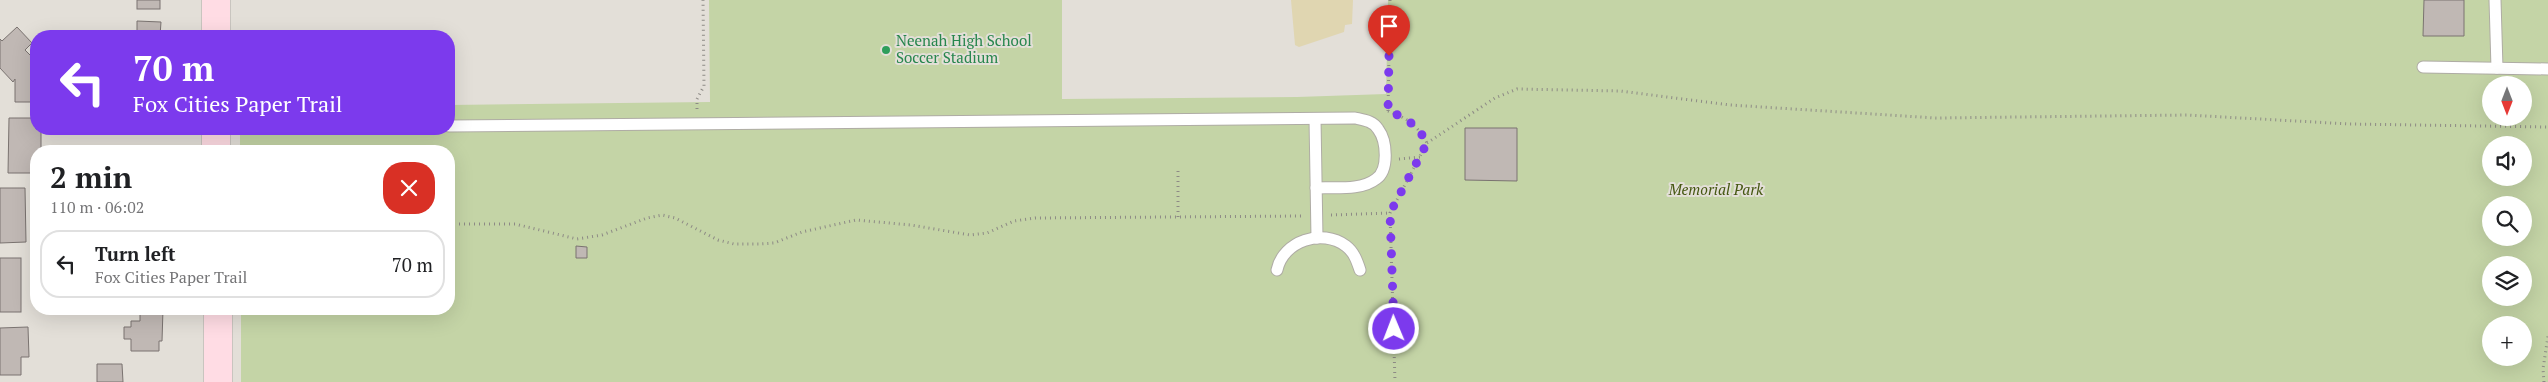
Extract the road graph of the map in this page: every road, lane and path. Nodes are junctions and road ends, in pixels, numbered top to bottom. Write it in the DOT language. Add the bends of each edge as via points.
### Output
graph roads {
  1 [pos="216,0"];
  2 [pos="703,0"];
  3 [pos="1390,0"];
  4 [pos="2495,0"];
  5 [pos="216,30"];
  6 [pos="2423,67"];
  7 [pos="2497,68"];
  8 [pos="2548,69"];
  9 [pos="1315,119"];
  10 [pos="696,124"];
  11 [pos="455,126"];
  12 [pos="2548,127"];
  13 [pos="1427,143"];
  14 [pos="1421,157"];
  15 [pos="1385,161"];
  16 [pos="1178,172"];
  17 [pos="1316,188"];
  18 [pos="1390,213"];
  19 [pos="1316,216"];
  20 [pos="1178,217"];
  21 [pos="455,224"];
  22 [pos="1316,238"];
  23 [pos="1277,270"];
  24 [pos="1360,270"];
  25 [pos="218,315"];
  26 [pos="2548,336"];
  27 [pos="218,382"];
  28 [pos="1395,382"];
  29 [pos="2544,382"];
  1 -- 5 [label="main road"];
  2 -- 10 [label="path" via="704,86 697,99"];
  3 -- 13 [label="path" via="1388,111 1417,126"];
  4 -- 7 [label="lane"];
  6 -- 7 [label="lane"];
  7 -- 8 [label="lane"];
  9 -- 10 [label="lane"];
  9 -- 15 [label="lane" via="1369,120 1382,137"];
  9 -- 17 [label="lane"];
  10 -- 11 [label="lane"];
  12 -- 13 [label="path" via="2350,124 2187,115 1936,118 1730,105 1620,91 1517,89 1494,98"];
  13 -- 14 [label="path"];
  14 -- 15 [label="path"];
  14 -- 18 [label="path"];
  15 -- 17 [label="lane" via="1378,179 1368,184"];
  16 -- 20 [label="path"];
  17 -- 19 [label="lane"];
  18 -- 19 [label="path"];
  18 -- 28 [label="path"];
  19 -- 20 [label="path"];
  19 -- 22 [label="lane"];
  20 -- 21 [label="path" via="1035,218 970,235 856,220 760,244 718,240 675,218 662,215 602,235 577,239 515,224"];
  22 -- 23 [label="lane" via="1288,249"];
  22 -- 24 [label="lane" via="1346,246 1355,256"];
  25 -- 27 [label="main road"];
  26 -- 29 [label="path"];
}
